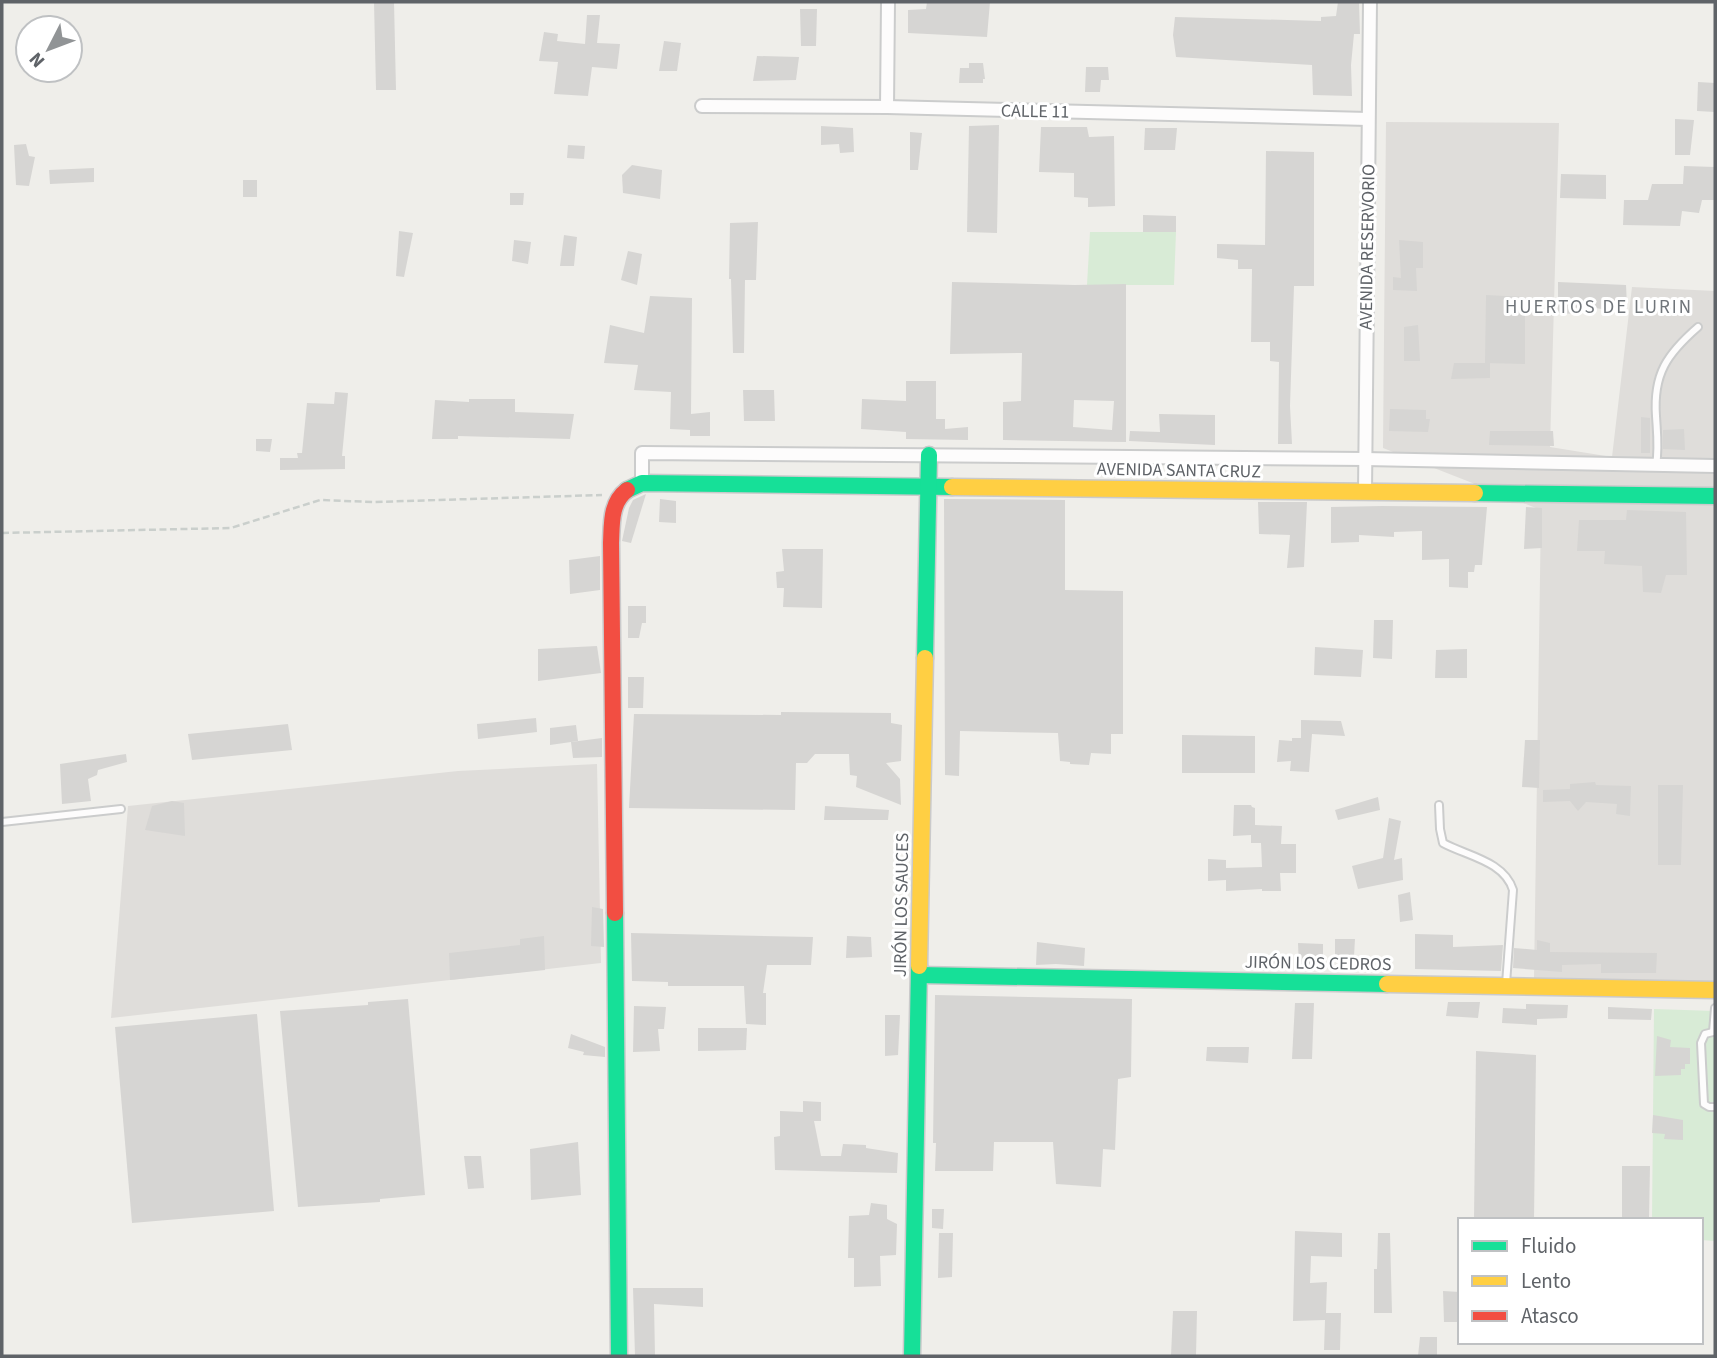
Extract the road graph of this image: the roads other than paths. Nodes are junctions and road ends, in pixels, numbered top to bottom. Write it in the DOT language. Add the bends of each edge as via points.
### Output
graph roads {
  1 [pos="888,2"];
  2 [pos="1370,2"];
  3 [pos="702,106"];
  4 [pos="887,107"];
  5 [pos="1368,119"];
  6 [pos="1698,327"];
  7 [pos="929,455"];
  8 [pos="1365,459"];
  9 [pos="1656,465"];
  10 [pos="1715,466"];
  11 [pos="642,483"];
  12 [pos="928,486"];
  13 [pos="1365,492"];
  14 [pos="1715,496"];
  15 [pos="1439,805"];
  16 [pos="121,809"];
  17 [pos="2,822"];
  18 [pos="919,975"];
  19 [pos="1506,986"];
  20 [pos="1715,990"];
  21 [pos="1715,1008"];
  22 [pos="1714,1033"];
  23 [pos="1715,1107"];
  24 [pos="620,1356"];
  25 [pos="912,1356"];
  1 -- 4 [label="street"];
  2 -- 5 [label="street, AVENIDA RESERVORIO"];
  3 -- 4 [label="street, CALLE 11"];
  4 -- 5 [label="street, CALLE 11"];
  5 -- 8 [label="street, AVENIDA RESERVORIO"];
  6 -- 9 [label="lane" via="1672,350 1660,370"];
  7 -- 8 [label="street, AVENIDA SANTA CRUZ"];
  7 -- 11 [label="street, AVENIDA SANTA CRUZ" via="642,453"];
  7 -- 12 [label="street, JIRÓN LOS SAUCES"];
  8 -- 9 [label="street, AVENIDA SANTA CRUZ"];
  8 -- 13 [label="street, AVENIDA RESERVORIO"];
  9 -- 10 [label="street, AVENIDA SANTA CRUZ"];
  11 -- 12 [label="street, AVENIDA SANTA CRUZ"];
  11 -- 24 [label="street" via="619,494 611,543"];
  12 -- 13 [label="street, AVENIDA SANTA CRUZ"];
  12 -- 18 [label="street, JIRÓN LOS SAUCES"];
  13 -- 14 [label="street, AVENIDA SANTA CRUZ"];
  15 -- 19 [label="lane" via="1443,843 1509,878 1513,890"];
  16 -- 17 [label="lane"];
  18 -- 19 [label="street, JIRÓN LOS CEDROS"];
  18 -- 25 [label="street, JIRÓN LOS SAUCES"];
  19 -- 20 [label="street, JIRÓN LOS CEDROS"];
  21 -- 22 [label="lane"];
  22 -- 23 [label="lane" via="1706,1034 1701,1043 1704,1104"];
}
